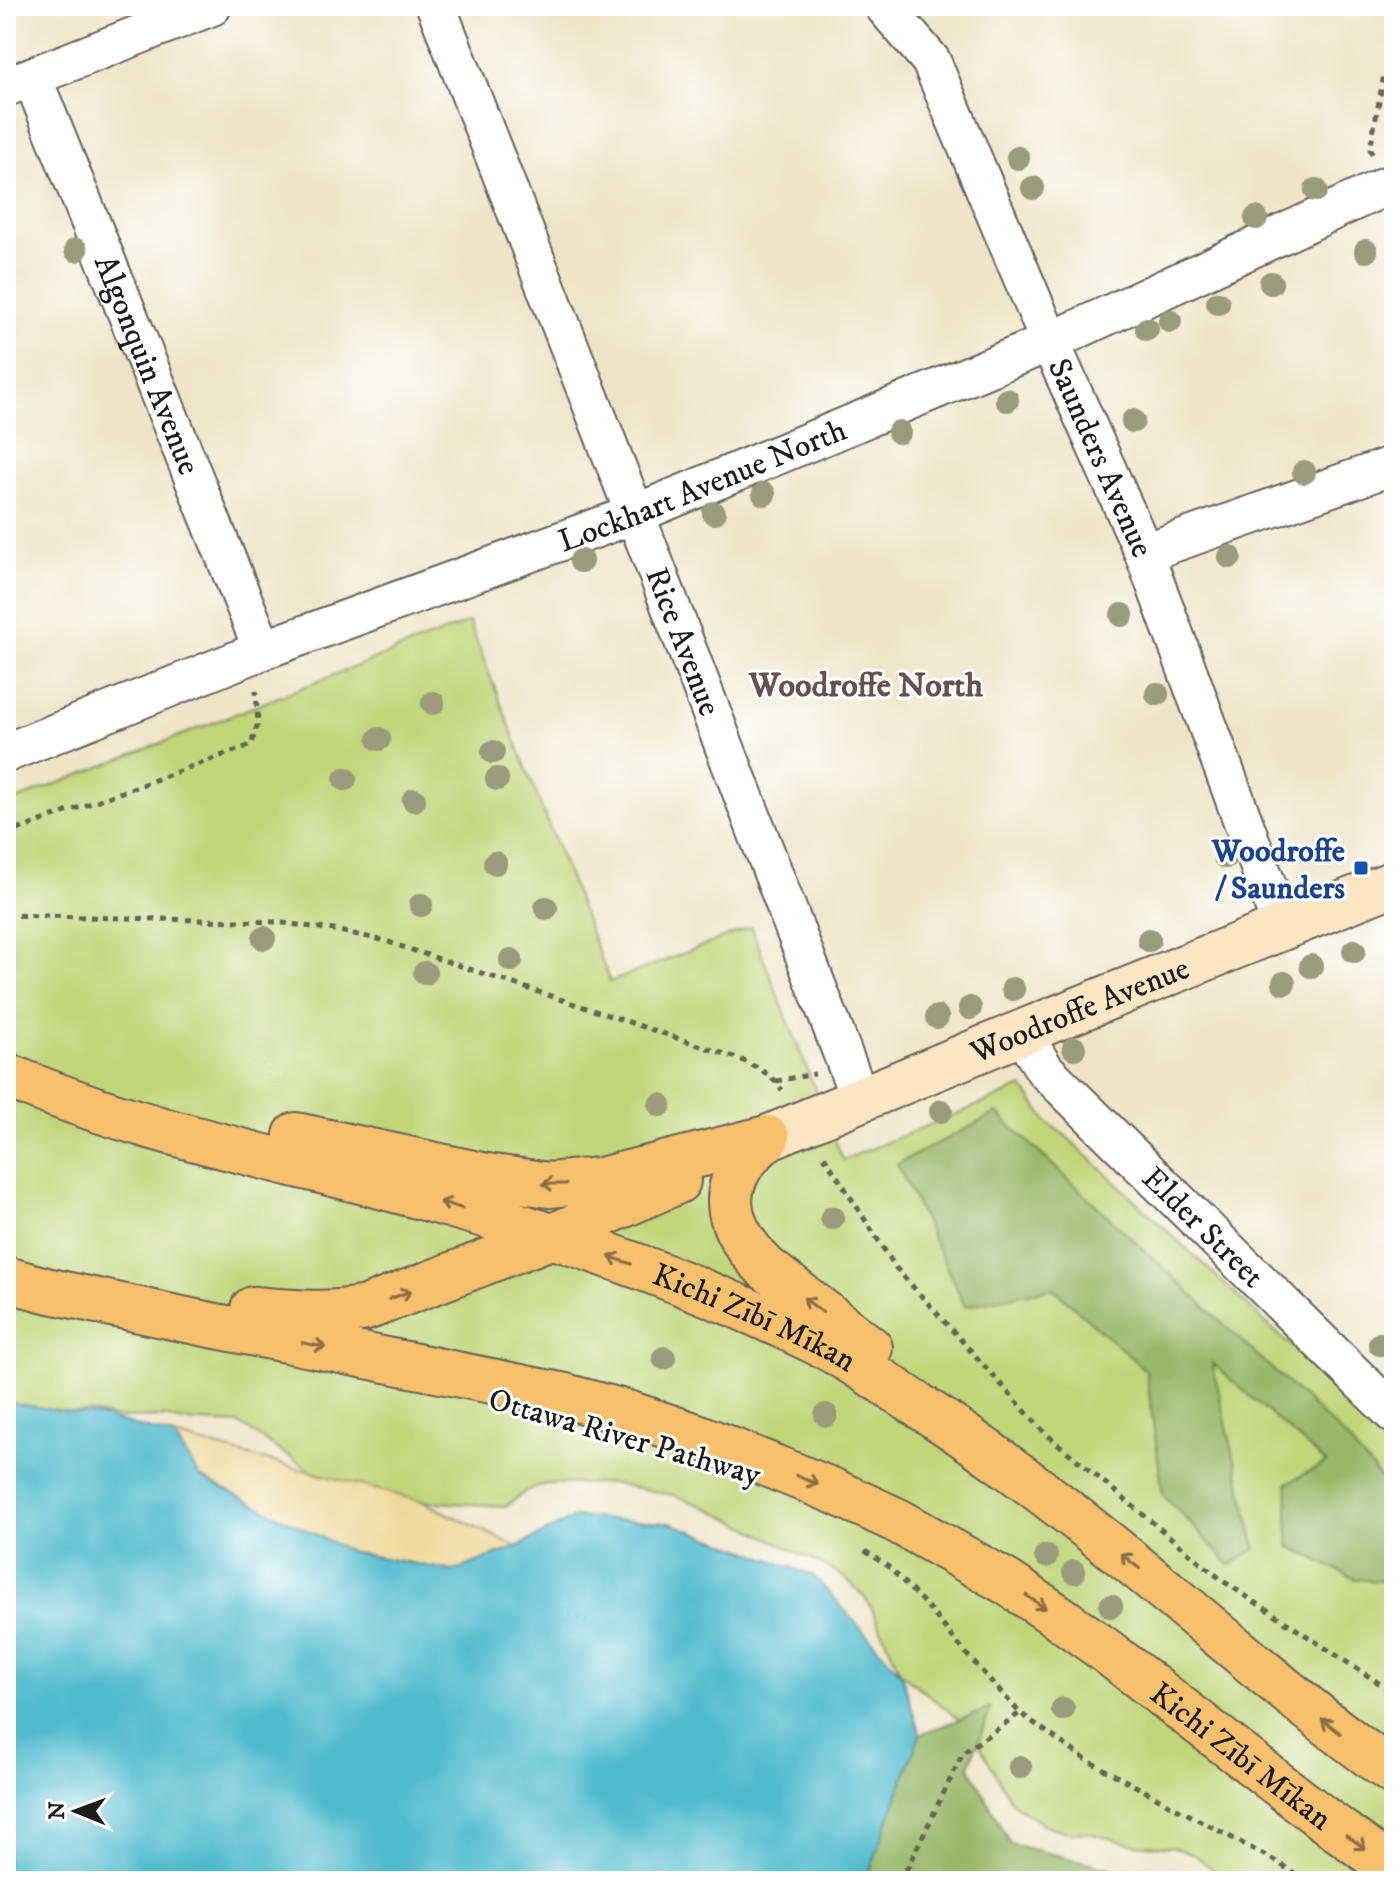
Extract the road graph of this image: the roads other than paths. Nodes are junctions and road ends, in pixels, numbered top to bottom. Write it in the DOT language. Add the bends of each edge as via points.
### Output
graph roads {
  1 [pos="212,6"];
  2 [pos="436,6"];
  3 [pos="884,6"];
  4 [pos="19,82"];
  5 [pos="1386,186"];
  6 [pos="1050,342"];
  7 [pos="1394,465"];
  8 [pos="635,514"];
  9 [pos="1144,553"];
  10 [pos="259,652"];
  11 [pos="6,753"];
  12 [pos="1394,883"];
  13 [pos="1282,927"];
  14 [pos="1021,1032"];
  15 [pos="6,1068"];
  16 [pos="6,1075"];
  17 [pos="860,1099"];
  18 [pos="767,1138"];
  19 [pos="553,1236"];
  20 [pos="26,1285"];
  21 [pos="1394,1414"];
  22 [pos="1002,1463"];
  23 [pos="1394,1773"];
  24 [pos="1394,1870"];
  1 -- 4 [label="street"];
  2 -- 8 [label="street, Rice Avenue"];
  3 -- 6 [label="street, Saunders Avenue" via="931,61"];
  4 -- 10 [label="street, Algonquin Avenue"];
  5 -- 6 [label="street, Lockhart Avenue North"];
  6 -- 8 [label="street, Lockhart Avenue North"];
  6 -- 9 [label="street, Saunders Avenue"];
  7 -- 9 [label="street"];
  8 -- 10 [label="street, Lockhart Avenue North"];
  8 -- 17 [label="street, Rice Avenue"];
  9 -- 13 [label="street, Saunders Avenue"];
  10 -- 11 [label="street, Lockhart Avenue North"];
  12 -- 13 [label="main road, Woodroffe Avenue"];
  13 -- 14 [label="main road, Woodroffe Avenue"];
  14 -- 17 [label="main road, Woodroffe Avenue"];
  14 -- 21 [label="street, Elder Street" via="1045,1070"];
  18 -- 15 [label="highway, one-way" via="600,1180 549,1185 261,1128"];
  19 -- 16 [label="highway, Kichi Zībī Mīkan, one-way" via="114,1115"];
  17 -- 18 [label="main road, Woodroffe Avenue"];
  18 -- 19 [label="highway"];
  22 -- 18 [label="highway, one-way" via="746,1246 733,1222 729,1193 741,1165"];
  20 -- 19 [label="highway, one-way" via="303,1313 346,1312"];
  22 -- 19 [label="highway, Kichi Zībī Mīkan, one-way" via="827,1348 717,1296"];
  20 -- 24 [label="highway, Kichi Zībī Mīkan, one-way" via="561,1395 694,1435 831,1490 898,1521 1056,1615"];
  23 -- 22 [label="highway, Kichi Zībī Mīkan, one-way"];
}
